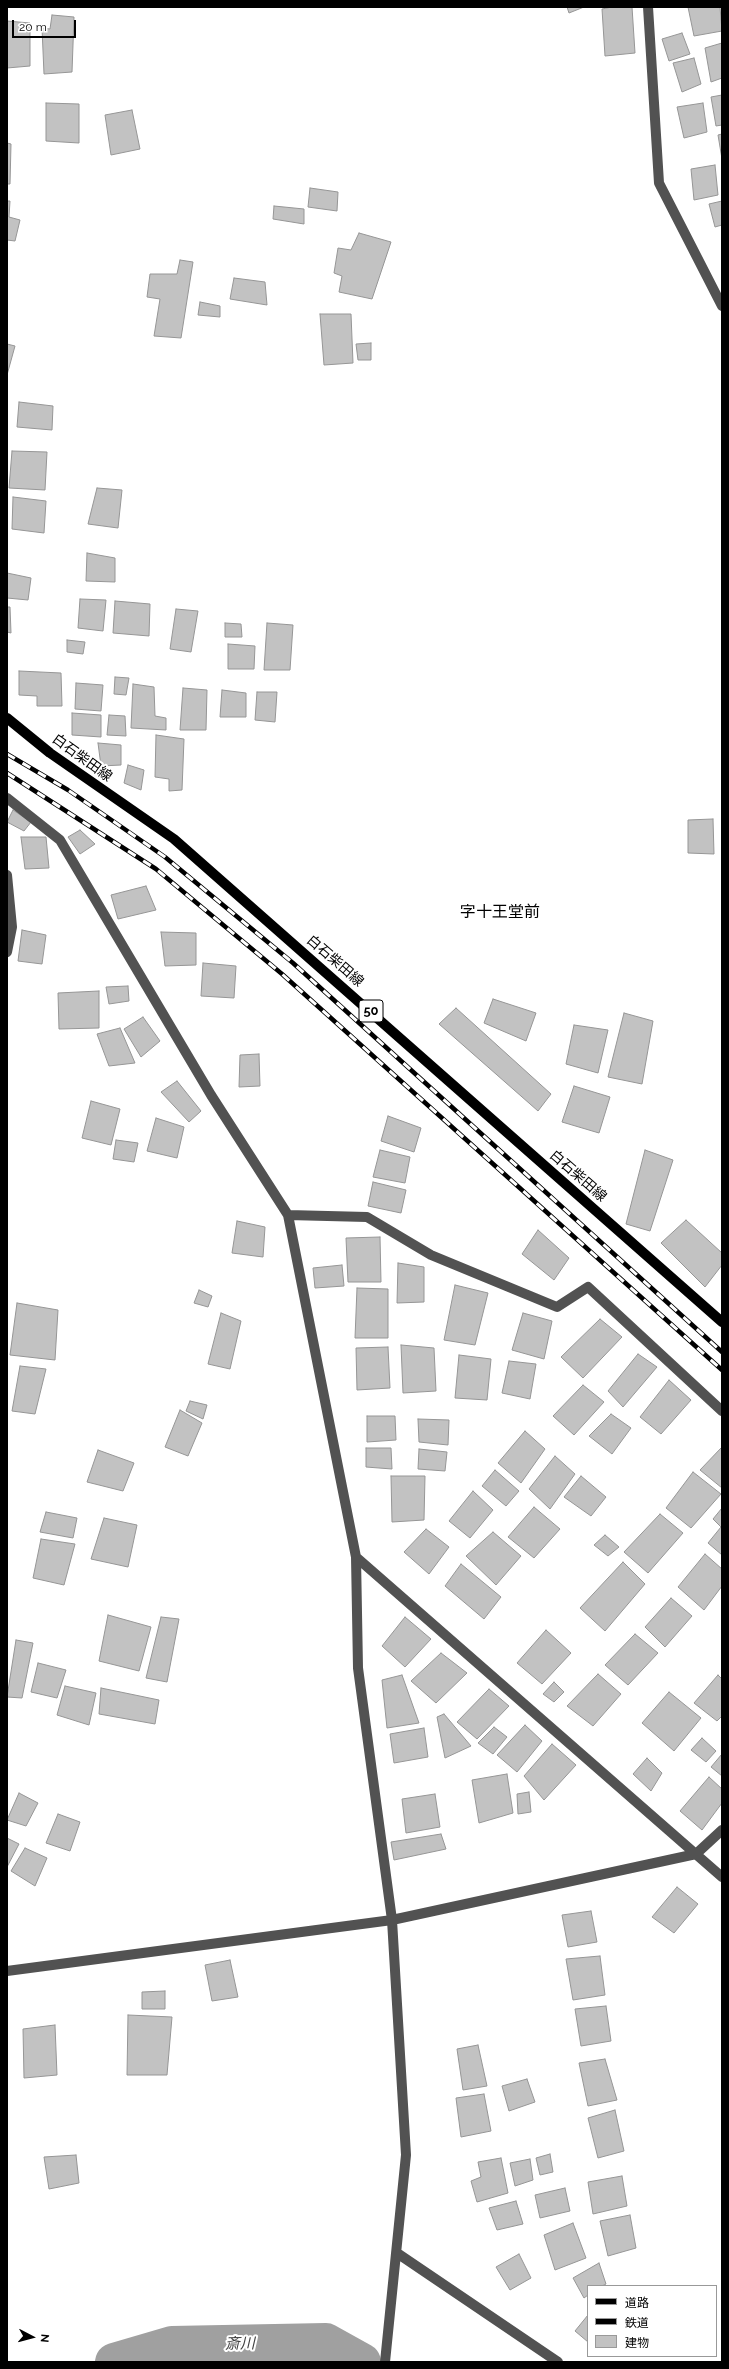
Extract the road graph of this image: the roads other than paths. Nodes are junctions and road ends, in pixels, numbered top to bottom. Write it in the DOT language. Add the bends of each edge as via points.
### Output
graph roads {
  1 [pos="648,7"];
  2 [pos="722,306"];
  3 [pos="7,718"];
  4 [pos="7,798"];
  5 [pos="7,875"];
  6 [pos="8,906"];
  7 [pos="7,952"];
  8 [pos="288,1216"];
  9 [pos="722,1322"];
  10 [pos="722,1411"];
  11 [pos="356,1557"];
  12 [pos="722,1830"];
  13 [pos="696,1854"];
  14 [pos="722,1877"];
  15 [pos="392,1920"];
  16 [pos="7,1972"];
  17 [pos="397,2253"];
  18 [pos="386,2362"];
  19 [pos="558,2362"];
  1 -- 2 [label="street" via="659,183"];
  3 -- 9 [label="main road, 白石柴田線 / 50" via="50,753 174,839"];
  4 -- 8 [label="street" via="60,840 211,1095"];
  5 -- 6 [label="street"];
  6 -- 7 [label="street" via="12,927"];
  8 -- 10 [label="street" via="367,1217 431,1255 557,1307 588,1287"];
  8 -- 11 [label="street"];
  11 -- 13 [label="street"];
  11 -- 15 [label="street" via="358,1668"];
  12 -- 13 [label="street"];
  13 -- 14 [label="street"];
  13 -- 15 [label="street"];
  15 -- 16 [label="street"];
  15 -- 17 [label="street" via="406,2155"];
  17 -- 18 [label="street"];
  17 -- 19 [label="street"];
}
